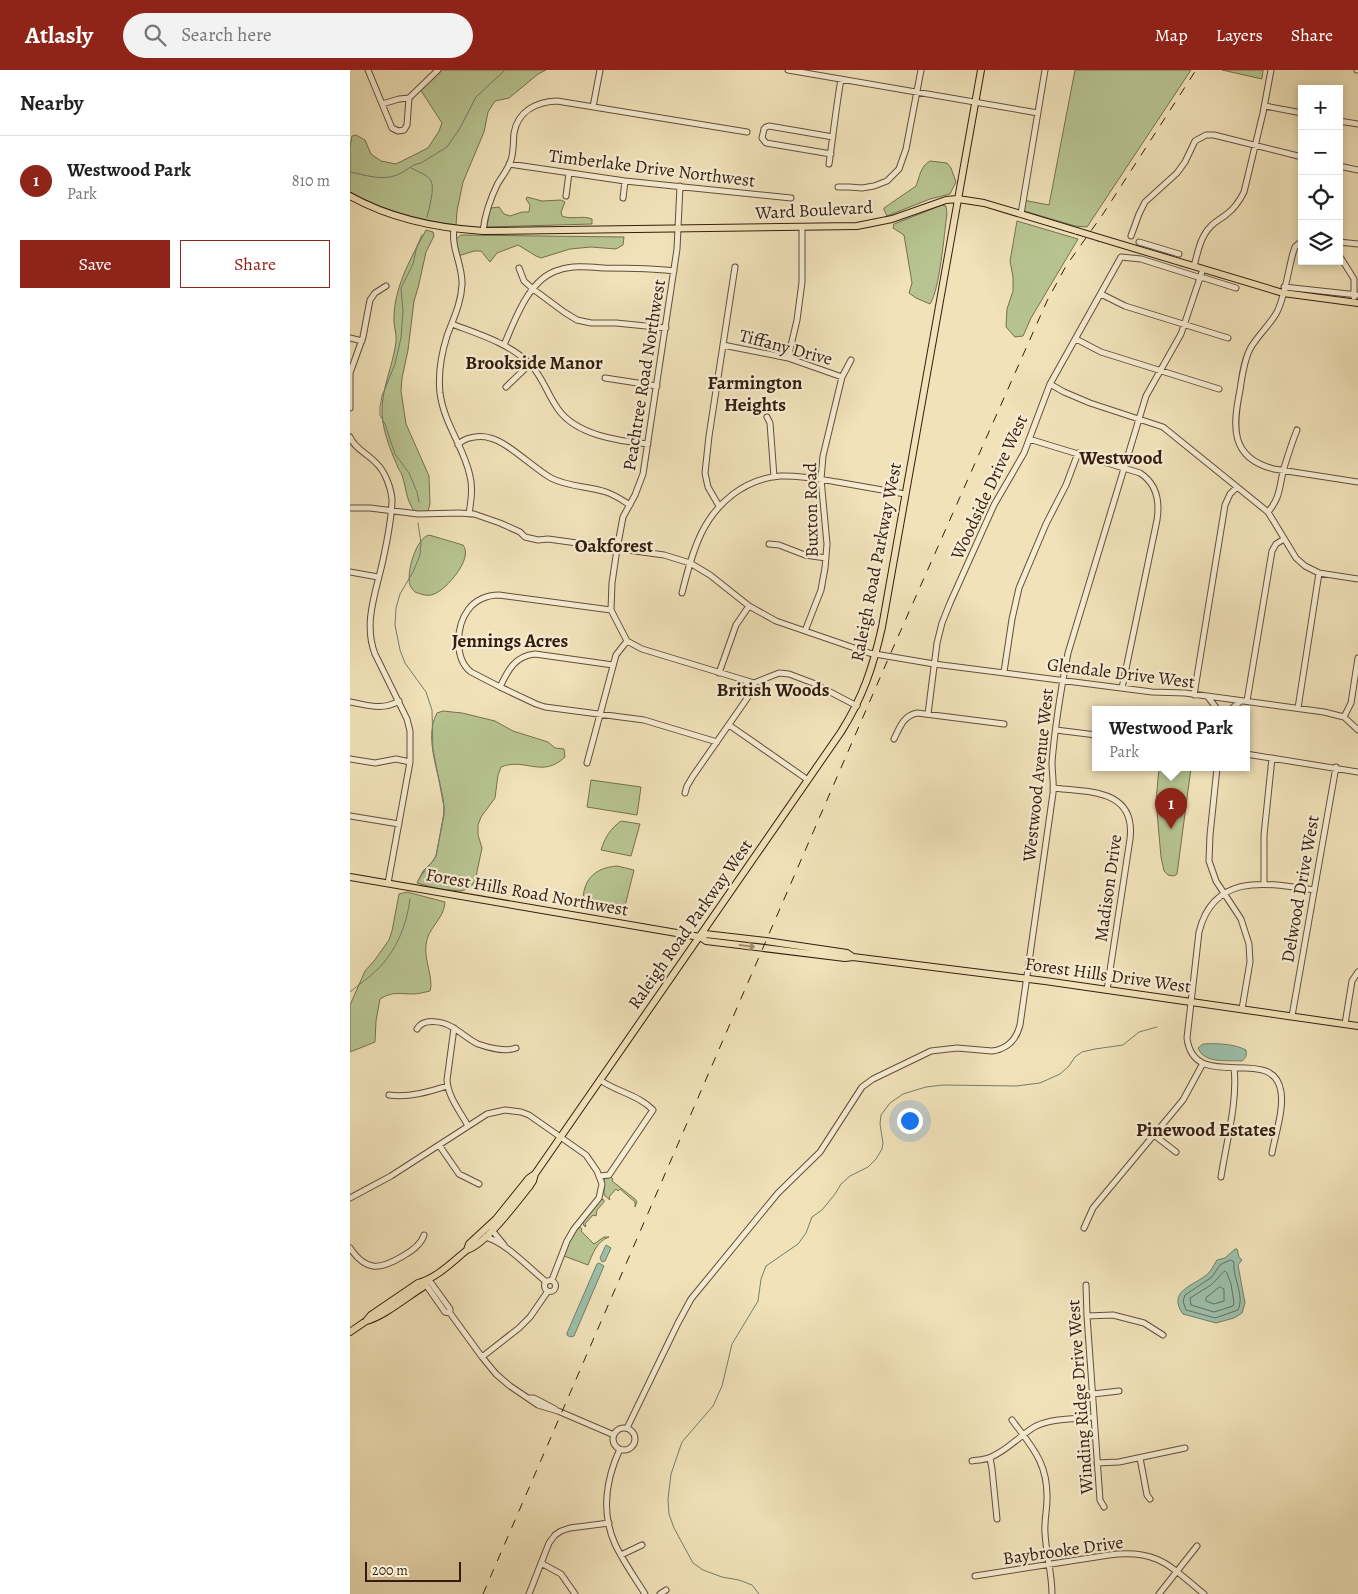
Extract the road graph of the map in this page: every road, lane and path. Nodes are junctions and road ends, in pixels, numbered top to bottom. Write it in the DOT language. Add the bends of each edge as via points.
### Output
graph roads {
  1 [pos="368,70"];
  2 [pos="438,70"];
  3 [pos="600,70"];
  4 [pos="788,70"];
  5 [pos="920,70"];
  6 [pos="981,70"];
  7 [pos="1045,70"];
  8 [pos="1271,70"];
  9 [pos="841,80"];
  10 [pos="917,92"];
  11 [pos="409,98"];
  12 [pos="975,102"];
  13 [pos="382,104"];
  14 [pos="1265,106"];
  15 [pos="593,107"];
  16 [pos="1298,112"];
  17 [pos="1038,113"];
  18 [pos="1343,122"];
  19 [pos="1358,124"];
  20 [pos="747,132"];
  21 [pos="833,137"];
  22 [pos="1255,146"];
  23 [pos="831,154"];
  24 [pos="1298,156"];
  25 [pos="510,164"];
  26 [pos="829,164"];
  27 [pos="1343,167"];
  28 [pos="1358,170"];
  29 [pos="569,174"];
  30 [pos="625,181"];
  31 [pos="680,186"];
  32 [pos="838,188"];
  33 [pos="350,196"];
  34 [pos="566,196"];
  35 [pos="623,198"];
  36 [pos="791,198"];
  37 [pos="958,199"];
  38 [pos="1021,214"];
  39 [pos="802,228"];
  40 [pos="454,229"];
  41 [pos="678,229"];
  42 [pos="483,231"];
  43 [pos="1131,236"];
  44 [pos="1140,242"];
  45 [pos="1343,242"];
  46 [pos="1358,244"];
  47 [pos="1298,245"];
  48 [pos="1163,253"];
  49 [pos="1179,254"];
  50 [pos="1343,261"];
  51 [pos="1194,266"];
  52 [pos="736,267"];
  53 [pos="519,268"];
  54 [pos="1204,269"];
  55 [pos="674,271"];
  56 [pos="1201,277"];
  57 [pos="386,286"];
  58 [pos="1236,288"];
  59 [pos="533,289"];
  60 [pos="1284,290"];
  61 [pos="1101,294"];
  62 [pos="1356,299"];
  63 [pos="452,324"];
  64 [pos="1184,324"];
  65 [pos="666,328"];
  66 [pos="350,338"];
  67 [pos="1228,338"];
  68 [pos="1076,339"];
  69 [pos="362,341"];
  70 [pos="504,345"];
  71 [pos="723,345"];
  72 [pos="788,358"];
  73 [pos="851,360"];
  74 [pos="530,364"];
  75 [pos="1160,371"];
  76 [pos="842,376"];
  77 [pos="605,378"];
  78 [pos="1050,384"];
  79 [pos="657,386"];
  80 [pos="506,387"];
  81 [pos="1219,389"];
  82 [pos="350,408"];
  83 [pos="767,416"];
  84 [pos="1139,418"];
  85 [pos="1297,430"];
  86 [pos="350,439"];
  87 [pos="1030,439"];
  88 [pos="648,444"];
  89 [pos="458,445"];
  90 [pos="1078,453"];
  91 [pos="1124,467"];
  92 [pos="1284,470"];
  93 [pos="774,477"];
  94 [pos="821,479"];
  95 [pos="1358,482"];
  96 [pos="1236,486"];
  97 [pos="906,494"];
  98 [pos="630,505"];
  99 [pos="719,506"];
  100 [pos="350,508"];
  101 [pos="391,511"];
  102 [pos="1268,512"];
  103 [pos="469,514"];
  104 [pos="1284,539"];
  105 [pos="769,544"];
  106 [pos="616,549"];
  107 [pos="826,558"];
  108 [pos="690,563"];
  109 [pos="350,572"];
  110 [pos="1319,573"];
  111 [pos="378,577"];
  112 [pos="1358,579"];
  113 [pos="682,593"];
  114 [pos="749,606"];
  115 [pos="611,610"];
  116 [pos="805,632"];
  117 [pos="627,640"];
  118 [pos="876,655"];
  119 [pos="1358,658"];
  120 [pos="934,664"];
  121 [pos="613,665"];
  122 [pos="1004,672"];
  123 [pos="719,673"];
  124 [pos="1062,680"];
  125 [pos="754,683"];
  126 [pos="500,687"];
  127 [pos="1122,688"];
  128 [pos="1194,694"];
  129 [pos="1207,697"];
  130 [pos="399,701"];
  131 [pos="1244,701"];
  132 [pos="350,702"];
  133 [pos="857,706"];
  134 [pos="1215,706"];
  135 [pos="1236,706"];
  136 [pos="1298,708"];
  137 [pos="928,714"];
  138 [pos="600,715"];
  139 [pos="1344,718"];
  140 [pos="1004,724"];
  141 [pos="729,725"];
  142 [pos="1056,730"];
  143 [pos="1358,730"];
  144 [pos="1092,734"];
  145 [pos="894,739"];
  146 [pos="717,742"];
  147 [pos="1250,755"];
  148 [pos="1272,758"];
  149 [pos="350,759"];
  150 [pos="410,762"];
  151 [pos="587,763"];
  152 [pos="1336,767"];
  153 [pos="1217,771"];
  154 [pos="1358,772"];
  155 [pos="808,780"];
  156 [pos="1053,788"];
  157 [pos="684,793"];
  158 [pos="350,816"];
  159 [pos="398,824"];
  160 [pos="350,877"];
  161 [pos="388,884"];
  162 [pos="1264,884"];
  163 [pos="1314,890"];
  164 [pos="1224,894"];
  165 [pos="700,937"];
  166 [pos="1358,972"];
  167 [pos="1027,978"];
  168 [pos="1107,990"];
  169 [pos="1191,1002"];
  170 [pos="1242,1009"];
  171 [pos="1292,1016"];
  172 [pos="1345,1024"];
  173 [pos="1358,1026"];
  174 [pos="454,1028"];
  175 [pos="417,1029"];
  176 [pos="516,1048"];
  177 [pos="1202,1065"];
  178 [pos="1234,1068"];
  179 [pos="600,1080"];
  180 [pos="447,1086"];
  181 [pos="389,1095"];
  182 [pos="468,1126"];
  183 [pos="1154,1135"];
  184 [pos="561,1137"];
  185 [pos="439,1145"];
  186 [pos="1176,1152"];
  187 [pos="1272,1153"];
  188 [pos="535,1174"];
  189 [pos="600,1176"];
  190 [pos="1221,1177"];
  191 [pos="479,1184"];
  192 [pos="350,1198"];
  193 [pos="1084,1228"];
  194 [pos="492,1230"];
  195 [pos="424,1235"];
  196 [pos="485,1237"];
  197 [pos="505,1247"];
  198 [pos="350,1248"];
  199 [pos="467,1250"];
  200 [pos="552,1280"];
  201 [pos="426,1282"];
  202 [pos="545,1283"];
  203 [pos="1086,1285"];
  204 [pos="548,1292"];
  205 [pos="1087,1316"];
  206 [pos="350,1332"];
  207 [pos="1163,1335"];
  208 [pos="482,1357"];
  209 [pos="1119,1392"];
  210 [pos="1093,1394"];
  211 [pos="1094,1417"];
  212 [pos="1012,1420"];
  213 [pos="627,1428"];
  214 [pos="614,1435"];
  215 [pos="1023,1435"];
  216 [pos="1185,1448"];
  217 [pos="620,1449"];
  218 [pos="990,1458"];
  219 [pos="1140,1458"];
  220 [pos="972,1461"];
  221 [pos="1097,1463"];
  222 [pos="1150,1499"];
  223 [pos="1104,1507"];
  224 [pos="997,1519"];
  225 [pos="609,1523"];
  226 [pos="642,1545"];
  227 [pos="1197,1546"];
  228 [pos="621,1555"];
  229 [pos="541,1563"];
  230 [pos="1050,1564"];
  231 [pos="1179,1573"];
  232 [pos="975,1576"];
  233 [pos="666,1590"];
  234 [pos="529,1594"];
  235 [pos="575,1594"];
  236 [pos="645,1594"];
  237 [pos="660,1594"];
  238 [pos="1052,1594"];
  239 [pos="1159,1594"];
  240 [pos="1204,1594"];
  1 -- 13 [label="street"];
  2 -- 11 [label="street"];
  3 -- 15 [label="street"];
  4 -- 9 [label="street"];
  5 -- 10 [label="street"];
  6 -- 12 [label="main road, Raleigh Road Parkway West"];
  7 -- 17 [label="street"];
  8 -- 14 [label="street"];
  9 -- 10 [label="street"];
  9 -- 21 [label="street"];
  10 -- 12 [label="street"];
  10 -- 32 [label="street" via="906,149 896,173 874,186"];
  11 -- 13 [label="street"];
  11 -- 13 [label="street" via="404,130 392,128"];
  12 -- 17 [label="street"];
  12 -- 37 [label="main road, Raleigh Road Parkway West"];
  14 -- 16 [label="street"];
  14 -- 22 [label="street"];
  15 -- 20 [label="street"];
  15 -- 25 [label="street" via="548,102 528,109 517,123"];
  17 -- 38 [label="street"];
  18 -- 19 [label="street"];
  21 -- 23 [label="street"];
  21 -- 23 [label="street" via="766,126 762,138 766,143"];
  22 -- 24 [label="street"];
  22 -- 43 [label="street" via="1214,135 1198,139 1177,173 1145,202"];
  22 -- 51 [label="street" via="1244,192 1231,211 1206,232"];
  23 -- 26 [label="street"];
  25 -- 29 [label="street, Timberlake Drive Northwest"];
  25 -- 42 [label="street" via="488,205"];
  27 -- 28 [label="street"];
  29 -- 30 [label="street, Timberlake Drive Northwest"];
  29 -- 34 [label="street"];
  30 -- 31 [label="street, Timberlake Drive Northwest"];
  30 -- 35 [label="street"];
  31 -- 36 [label="street, Timberlake Drive Northwest"];
  31 -- 41 [label="street, Peachtree Road Northwest"];
  33 -- 40 [label="main road, Ward Boulevard" via="405,219"];
  37 -- 38 [label="main road, Ward Boulevard"];
  37 -- 39 [label="main road, Ward Boulevard" via="870,224"];
  37 -- 97 [label="main road, Raleigh Road Parkway West"];
  38 -- 48 [label="main road, Ward Boulevard, bridge"];
  39 -- 41 [label="main road, Ward Boulevard"];
  39 -- 72 [label="street" via="802,282"];
  40 -- 42 [label="main road, Ward Boulevard"];
  40 -- 63 [label="street" via="453,242 462,285"];
  41 -- 42 [label="main road, Ward Boulevard"];
  41 -- 55 [label="street, Peachtree Road Northwest"];
  44 -- 48 [label="street"];
  45 -- 46 [label="street"];
  47 -- 60 [label="street"];
  48 -- 49 [label="street"];
  48 -- 51 [label="main road, Ward Boulevard"];
  50 -- 62 [label="street" via="1354,279"];
  51 -- 54 [label="main road, Ward Boulevard"];
  52 -- 71 [label="street"];
  53 -- 59 [label="street" via="524,281"];
  54 -- 56 [label="street, Westwood Avenue West"];
  54 -- 60 [label="main road, Ward Boulevard"];
  55 -- 59 [label="street" via="569,268 555,271"];
  55 -- 65 [label="street, Peachtree Road Northwest"];
  56 -- 58 [label="street"];
  56 -- 61 [label="street, Woodside Drive West" via="1142,259 1121,257"];
  56 -- 64 [label="street, Westwood Avenue West"];
  57 -- 69 [label="street" via="375,292 370,300"];
  59 -- 65 [label="street" via="574,318 585,322"];
  59 -- 70 [label="street"];
  60 -- 62 [label="main road, Ward Boulevard"];
  60 -- 92 [label="street" via="1277,313 1248,352 1235,422 1238,441 1249,457 1261,465"];
  61 -- 64 [label="street" via="1125,306"];
  61 -- 68 [label="street, Woodside Drive West"];
  63 -- 70 [label="street"];
  63 -- 89 [label="street" via="440,363 440,384 444,410"];
  64 -- 67 [label="street"];
  64 -- 75 [label="street, Westwood Avenue West"];
  65 -- 79 [label="street, Peachtree Road Northwest"];
  66 -- 69 [label="street"];
  68 -- 75 [label="street" via="1101,352"];
  68 -- 78 [label="street, Woodside Drive West"];
  69 -- 82 [label="street" via="350,373"];
  70 -- 74 [label="street"];
  71 -- 72 [label="street, Tiffany Drive"];
  71 -- 99 [label="street" via="705,473 708,487"];
  72 -- 76 [label="street, Tiffany Drive"];
  73 -- 76 [label="street, Buxton Road"];
  74 -- 80 [label="street"];
  74 -- 88 [label="street" via="563,416 591,433"];
  75 -- 81 [label="street"];
  75 -- 84 [label="street, Westwood Avenue West" via="1146,396"];
  76 -- 94 [label="street, Buxton Road"];
  77 -- 79 [label="street"];
  78 -- 84 [label="street" via="1090,403"];
  78 -- 87 [label="street, Woodside Drive West"];
  79 -- 88 [label="street, Peachtree Road Northwest"];
  83 -- 93 [label="street"];
  84 -- 91 [label="street, Westwood Avenue West"];
  84 -- 96 [label="street" via="1170,431"];
  85 -- 92 [label="street"];
  86 -- 101 [label="street" via="383,472 392,495"];
  87 -- 90 [label="street"];
  87 -- 120 [label="street, Woodside Drive West" via="994,505 950,603 939,634"];
  88 -- 98 [label="street, Peachtree Road Northwest" via="640,484"];
  89 -- 98 [label="street" via="476,437 491,438 556,480 606,492"];
  89 -- 103 [label="street" via="471,481"];
  90 -- 91 [label="street"];
  90 -- 122 [label="street" via="1019,588"];
  91 -- 124 [label="street, Westwood Avenue West"];
  91 -- 127 [label="street" via="1145,476 1154,487 1159,506"];
  92 -- 95 [label="street"];
  92 -- 102 [label="street" via="1278,498"];
  93 -- 94 [label="street"];
  93 -- 99 [label="street" via="742,488"];
  94 -- 97 [label="street"];
  94 -- 107 [label="street, Buxton Road"];
  96 -- 102 [label="street"];
  96 -- 128 [label="street" via="1225,504"];
  97 -- 118 [label="main road, Raleigh Road Parkway West"];
  98 -- 106 [label="street, Peachtree Road Northwest" via="623,518"];
  99 -- 108 [label="street" via="701,534"];
  100 -- 101 [label="street, Glendale Drive West"];
  101 -- 103 [label="street, Glendale Drive West"];
  101 -- 111 [label="street"];
  102 -- 104 [label="street"];
  103 -- 106 [label="street, Glendale Drive West" via="500,523 531,539"];
  104 -- 110 [label="street" via="1296,558"];
  104 -- 131 [label="street" via="1272,551"];
  105 -- 107 [label="street"];
  106 -- 108 [label="street, Glendale Drive West" via="664,555"];
  106 -- 115 [label="street, Peachtree Road Northwest"];
  107 -- 116 [label="street, Buxton Road" via="821,590"];
  108 -- 113 [label="street"];
  108 -- 114 [label="street, Glendale Drive West"];
  109 -- 111 [label="street"];
  110 -- 112 [label="street"];
  110 -- 136 [label="street"];
  111 -- 130 [label="street" via="371,609 370,636 375,654"];
  114 -- 116 [label="street, Glendale Drive West"];
  114 -- 123 [label="street" via="736,625"];
  115 -- 117 [label="street"];
  115 -- 126 [label="street" via="499,594 476,602 462,622 461,658 470,671"];
  116 -- 118 [label="street, Glendale Drive West"];
  117 -- 121 [label="street"];
  117 -- 123 [label="street" via="642,649"];
  118 -- 120 [label="street, Glendale Drive West"];
  118 -- 133 [label="main road, Raleigh Road Parkway West"];
  119 -- 139 [label="street" via="1351,703"];
  120 -- 122 [label="street, Glendale Drive West"];
  120 -- 137 [label="street, Woodside Drive West"];
  121 -- 126 [label="street" via="528,655 512,664"];
  121 -- 138 [label="street"];
  122 -- 124 [label="street, Glendale Drive West"];
  123 -- 125 [label="street"];
  124 -- 127 [label="street, Glendale Drive West"];
  124 -- 142 [label="street, Westwood Avenue West"];
  125 -- 133 [label="street" via="779,673 789,674"];
  125 -- 141 [label="street"];
  126 -- 138 [label="street" via="545,707"];
  127 -- 128 [label="street, Glendale Drive West"];
  128 -- 129 [label="street, Glendale Drive West"];
  129 -- 131 [label="street, Glendale Drive West"];
  129 -- 134 [label="street"];
  130 -- 132 [label="street" via="384,707"];
  130 -- 150 [label="street" via="410,731"];
  131 -- 135 [label="street"];
  131 -- 136 [label="street, Glendale Drive West"];
  133 -- 155 [label="main road, Raleigh Road Parkway West"];
  136 -- 139 [label="street, Glendale Drive West"];
  137 -- 140 [label="street"];
  137 -- 145 [label="street" via="906,717"];
  138 -- 146 [label="street" via="644,720"];
  138 -- 151 [label="street"];
  139 -- 143 [label="street, Glendale Drive West"];
  141 -- 146 [label="street"];
  141 -- 155 [label="street"];
  142 -- 144 [label="street"];
  142 -- 156 [label="street, Westwood Avenue West"];
  146 -- 157 [label="street"];
  147 -- 148 [label="street"];
  148 -- 152 [label="street"];
  148 -- 162 [label="street" via="1264,836"];
  149 -- 150 [label="street" via="375,763"];
  150 -- 159 [label="street"];
  152 -- 154 [label="street"];
  152 -- 163 [label="street, Delwood Drive West"];
  153 -- 164 [label="street" via="1209,854 1212,871"];
  155 -- 165 [label="main road, Raleigh Road Parkway West"];
  156 -- 167 [label="street, Westwood Avenue West"];
  156 -- 168 [label="street, Madison Drive" via="1110,796 1124,806 1130,820 1130,839"];
  158 -- 159 [label="street"];
  159 -- 161 [label="street"];
  160 -- 161 [label="main road, Forest Hills Road Northwest"];
  161 -- 165 [label="main road, Forest Hills Road Northwest"];
  162 -- 163 [label="street"];
  162 -- 164 [label="street" via="1239,886"];
  163 -- 171 [label="street, Delwood Drive West"];
  164 -- 169 [label="street" via="1207,909 1202,920"];
  164 -- 170 [label="street" via="1241,919 1250,944"];
  165 -- 167 [label="main road, Forest Hills Drive West" via="706,941"];
  165 -- 179 [label="main road, Raleigh Road Parkway West"];
  166 -- 172 [label="street" via="1352,981"];
  167 -- 168 [label="main road, Forest Hills Drive West"];
  167 -- 213 [label="street, Westwood Avenue West" via="1019,1030 1008,1045 992,1051 957,1048 931,1051 873,1079 859,1091 820,1152 778,1193 696,1292 681,1316"];
  168 -- 169 [label="main road, Forest Hills Drive West"];
  169 -- 170 [label="main road, Forest Hills Drive West"];
  169 -- 177 [label="street" via="1188,1045"];
  170 -- 171 [label="main road, Forest Hills Drive West"];
  171 -- 172 [label="main road, Forest Hills Drive West"];
  172 -- 173 [label="main road, Forest Hills Drive West"];
  174 -- 175 [label="street" via="426,1022"];
  174 -- 176 [label="street" via="484,1046 510,1051"];
  174 -- 180 [label="street"];
  177 -- 178 [label="street"];
  177 -- 183 [label="street" via="1183,1100"];
  178 -- 187 [label="street" via="1255,1068 1270,1073 1277,1082 1281,1104"];
  178 -- 190 [label="street" via="1236,1081"];
  179 -- 184 [label="main road, Raleigh Road Parkway West"];
  179 -- 189 [label="street" via="634,1096 653,1110 608,1175"];
  180 -- 181 [label="street" via="413,1094"];
  180 -- 182 [label="street"];
  182 -- 184 [label="street" via="491,1112 515,1111 529,1115"];
  182 -- 185 [label="street"];
  183 -- 186 [label="street"];
  183 -- 193 [label="street" via="1093,1208"];
  184 -- 188 [label="main road, Raleigh Road Parkway West"];
  184 -- 189 [label="street" via="586,1155"];
  185 -- 191 [label="street" via="459,1174"];
  185 -- 192 [label="street"];
  188 -- 194 [label="main road, Raleigh Road Parkway West" via="529,1187"];
  188 -- 199 [label="main road, Raleigh Road Parkway West" via="469,1244"];
  189 -- 200 [label="street" via="599,1198 566,1241"];
  194 -- 196 [label="main road, Raleigh Road Parkway West"];
  194 -- 197 [label="street"];
  195 -- 198 [label="street" via="412,1250 382,1267 362,1262"];
  196 -- 197 [label="street"];
  196 -- 199 [label="main road, Raleigh Road Parkway West"];
  197 -- 202 [label="street"];
  199 -- 201 [label="main road, Raleigh Road Parkway West"];
  200 -- 202 [label="street"];
  200 -- 204 [label="street" via="555,1288"];
  201 -- 206 [label="main road, Raleigh Road Parkway West" via="374,1320 366,1321"];
  201 -- 208 [label="street"];
  202 -- 204 [label="street" via="544,1288"];
  203 -- 205 [label="street, Winding Ridge Drive West"];
  204 -- 208 [label="street" via="530,1317"];
  205 -- 207 [label="street" via="1113,1315 1144,1324"];
  205 -- 210 [label="street, Winding Ridge Drive West"];
  208 -- 214 [label="street" via="496,1374 528,1398"];
  209 -- 210 [label="street"];
  210 -- 211 [label="street, Winding Ridge Drive West"];
  211 -- 215 [label="street" via="1048,1422"];
  211 -- 221 [label="street, Winding Ridge Drive West"];
  212 -- 215 [label="street"];
  213 -- 214 [label="street" via="619,1429"];
  213 -- 217 [label="street" via="633,1432 635,1442 628,1450"];
  214 -- 217 [label="street" via="614,1442"];
  215 -- 218 [label="street"];
  215 -- 230 [label="street" via="1038,1456 1047,1484 1044,1530"];
  216 -- 219 [label="street"];
  217 -- 225 [label="street" via="608,1484"];
  218 -- 220 [label="street"];
  218 -- 224 [label="street"];
  219 -- 221 [label="street"];
  219 -- 222 [label="street"];
  221 -- 223 [label="street, Winding Ridge Drive West" via="1100,1500"];
  225 -- 228 [label="street"];
  225 -- 229 [label="street" via="561,1531 549,1543"];
  226 -- 228 [label="street"];
  227 -- 231 [label="street"];
  228 -- 236 [label="street"];
  229 -- 234 [label="street"];
  229 -- 235 [label="street" via="561,1574"];
  230 -- 231 [label="street, Baybrooke Drive" via="1126,1553 1142,1554 1163,1561"];
  230 -- 232 [label="street, Baybrooke Drive"];
  230 -- 238 [label="street"];
  231 -- 239 [label="street"];
  231 -- 240 [label="street, Baybrooke Drive"];
  233 -- 237 [label="street"];
}
